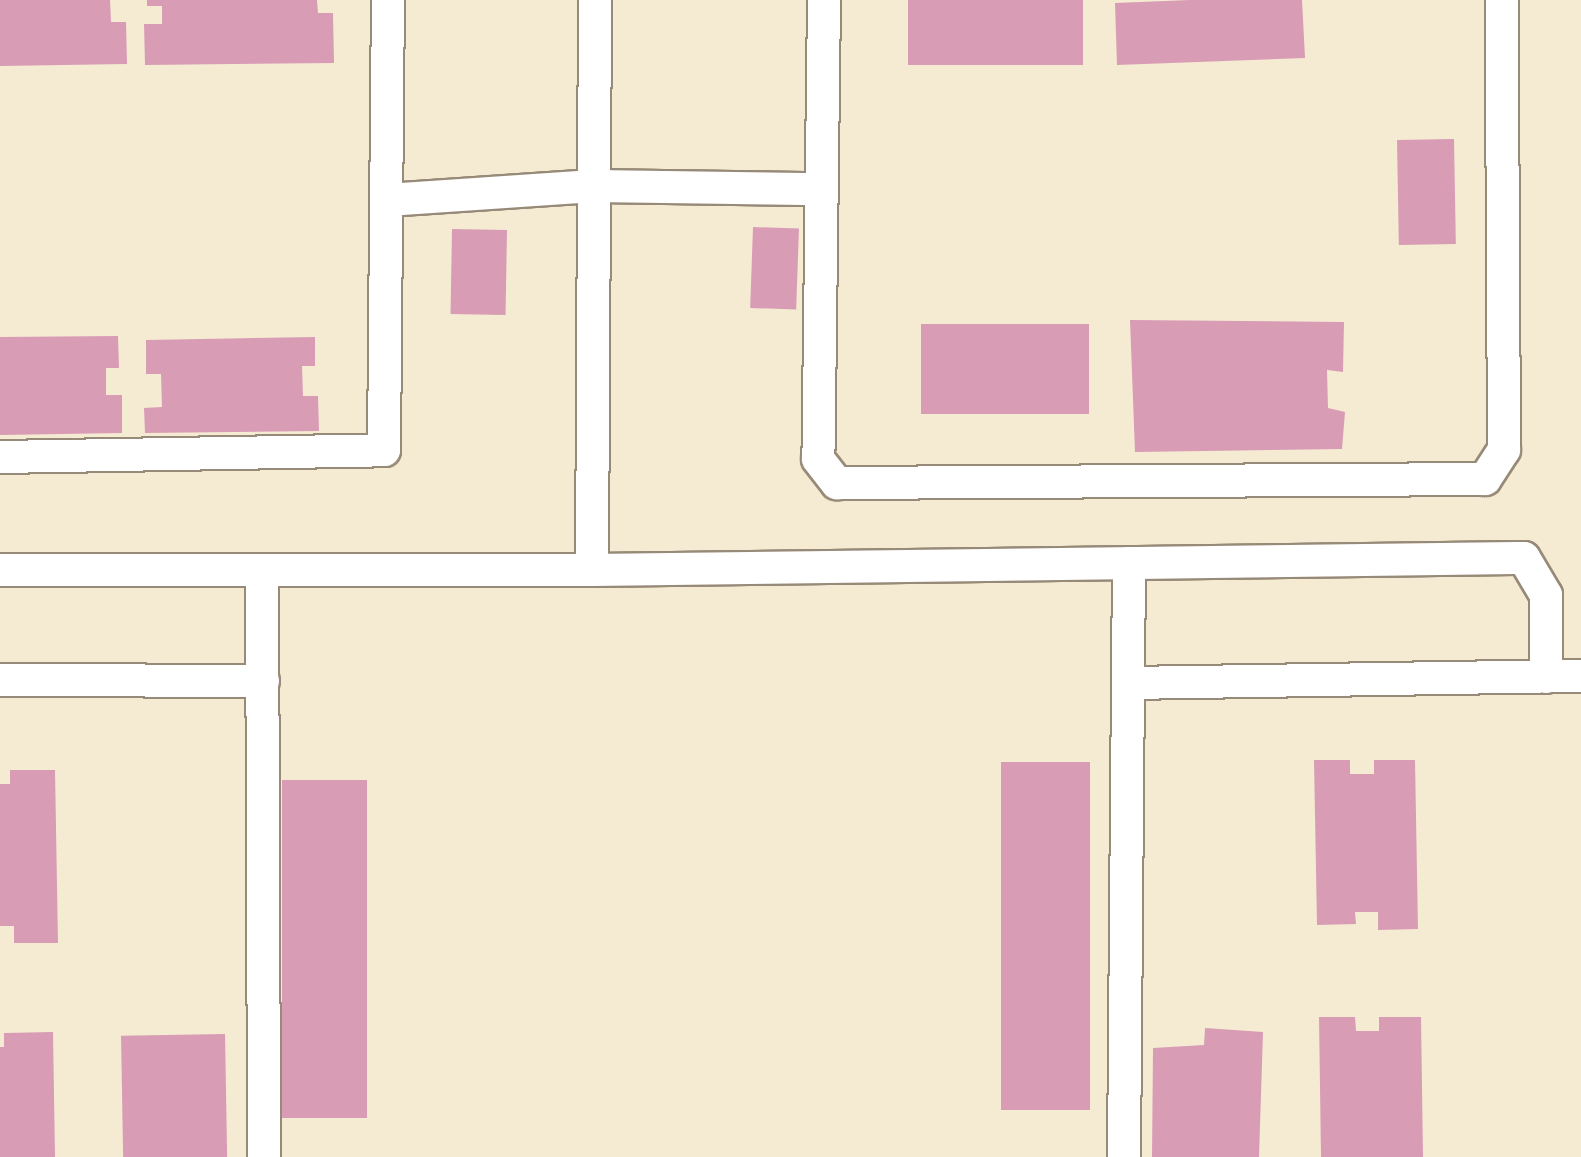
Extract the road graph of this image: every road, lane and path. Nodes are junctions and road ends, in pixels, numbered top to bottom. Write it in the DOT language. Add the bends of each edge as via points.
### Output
graph roads {
  1 [pos="388,0"];
  2 [pos="595,0"];
  3 [pos="824,0"];
  4 [pos="1502,0"];
  5 [pos="594,186"];
  6 [pos="822,189"];
  7 [pos="387,200"];
  8 [pos="0,457"];
  9 [pos="1129,563"];
  10 [pos="0,570"];
  11 [pos="262,570"];
  12 [pos="592,570"];
  13 [pos="1581,676"];
  14 [pos="1546,677"];
  15 [pos="0,680"];
  16 [pos="262,681"];
  17 [pos="1128,683"];
  18 [pos="264,1157"];
  19 [pos="1124,1157"];
  1 -- 7 [label="street"];
  2 -- 5 [label="street"];
  3 -- 6 [label="street"];
  4 -- 6 [label="street" via="1504,450 1485,479 837,483 818,459"];
  5 -- 6 [label="street"];
  5 -- 7 [label="street"];
  5 -- 12 [label="street"];
  7 -- 8 [label="street" via="384,450"];
  9 -- 12 [label="street"];
  9 -- 14 [label="street" via="1524,558 1546,595"];
  9 -- 17 [label="street"];
  10 -- 11 [label="street"];
  11 -- 12 [label="street"];
  11 -- 16 [label="street"];
  13 -- 14 [label="street"];
  14 -- 17 [label="street"];
  15 -- 16 [label="street"];
  16 -- 18 [label="street"];
  17 -- 19 [label="street"];
}
